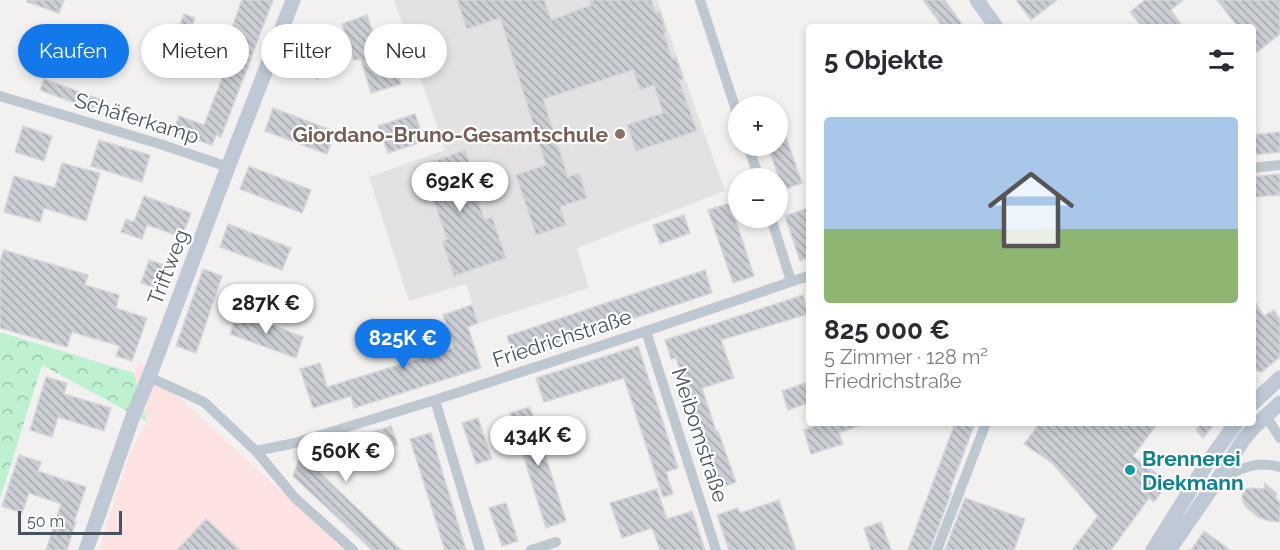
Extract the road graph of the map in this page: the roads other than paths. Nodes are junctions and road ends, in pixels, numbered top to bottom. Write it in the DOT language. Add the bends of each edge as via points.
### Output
graph roads {
  1 [pos="293,0"];
  2 [pos="700,0"];
  3 [pos="977,0"];
  4 [pos="994,24"];
  5 [pos="0,96"];
  6 [pos="731,96"];
  7 [pos="1280,165"];
  8 [pos="228,167"];
  9 [pos="1256,168"];
  10 [pos="774,228"];
  11 [pos="806,277"];
  12 [pos="791,281"];
  13 [pos="646,331"];
  14 [pos="149,377"];
  15 [pos="1280,378"];
  16 [pos="1256,398"];
  17 [pos="435,400"];
  18 [pos="1280,403"];
  19 [pos="1256,404"];
  20 [pos="1266,416"];
  21 [pos="985,426"];
  22 [pos="1234,426"];
  23 [pos="1280,438"];
  24 [pos="256,451"];
  25 [pos="1280,467"];
  26 [pos="1218,479"];
  27 [pos="556,542"];
  28 [pos="86,550"];
  29 [pos="353,550"];
  30 [pos="480,550"];
  31 [pos="531,550"];
  32 [pos="716,550"];
  33 [pos="937,550"];
  34 [pos="1153,550"];
  35 [pos="1169,550"];
  1 -- 8 [label="main road, Triftweg"];
  2 -- 6 [label="street"];
  3 -- 4 [label="main road"];
  5 -- 8 [label="street, Schäferkamp"];
  7 -- 9 [label="street"];
  8 -- 14 [label="main road, Triftweg"];
  10 -- 12 [label="street"];
  11 -- 12 [label="street, Friedrichstraße"];
  12 -- 13 [label="street, Friedrichstraße"];
  13 -- 17 [label="street, Friedrichstraße"];
  13 -- 32 [label="street, Meibomstraße"];
  14 -- 24 [label="street" via="204,402"];
  14 -- 28 [label="main road, Triftweg"];
  15 -- 16 [label="main road"];
  17 -- 24 [label="street, Friedrichstraße"];
  17 -- 30 [label="street"];
  18 -- 20 [label="main road"];
  19 -- 20 [label="main road"];
  20 -- 23 [label="street"];
  20 -- 26 [label="main road" via="1243,440"];
  21 -- 33 [label="street"];
  22 -- 34 [label="main road"];
  24 -- 29 [label="street" via="295,498"];
  25 -- 26 [label="street" via="1248,466"];
  26 -- 35 [label="main road"];
  27 -- 31 [label="street"];
}
